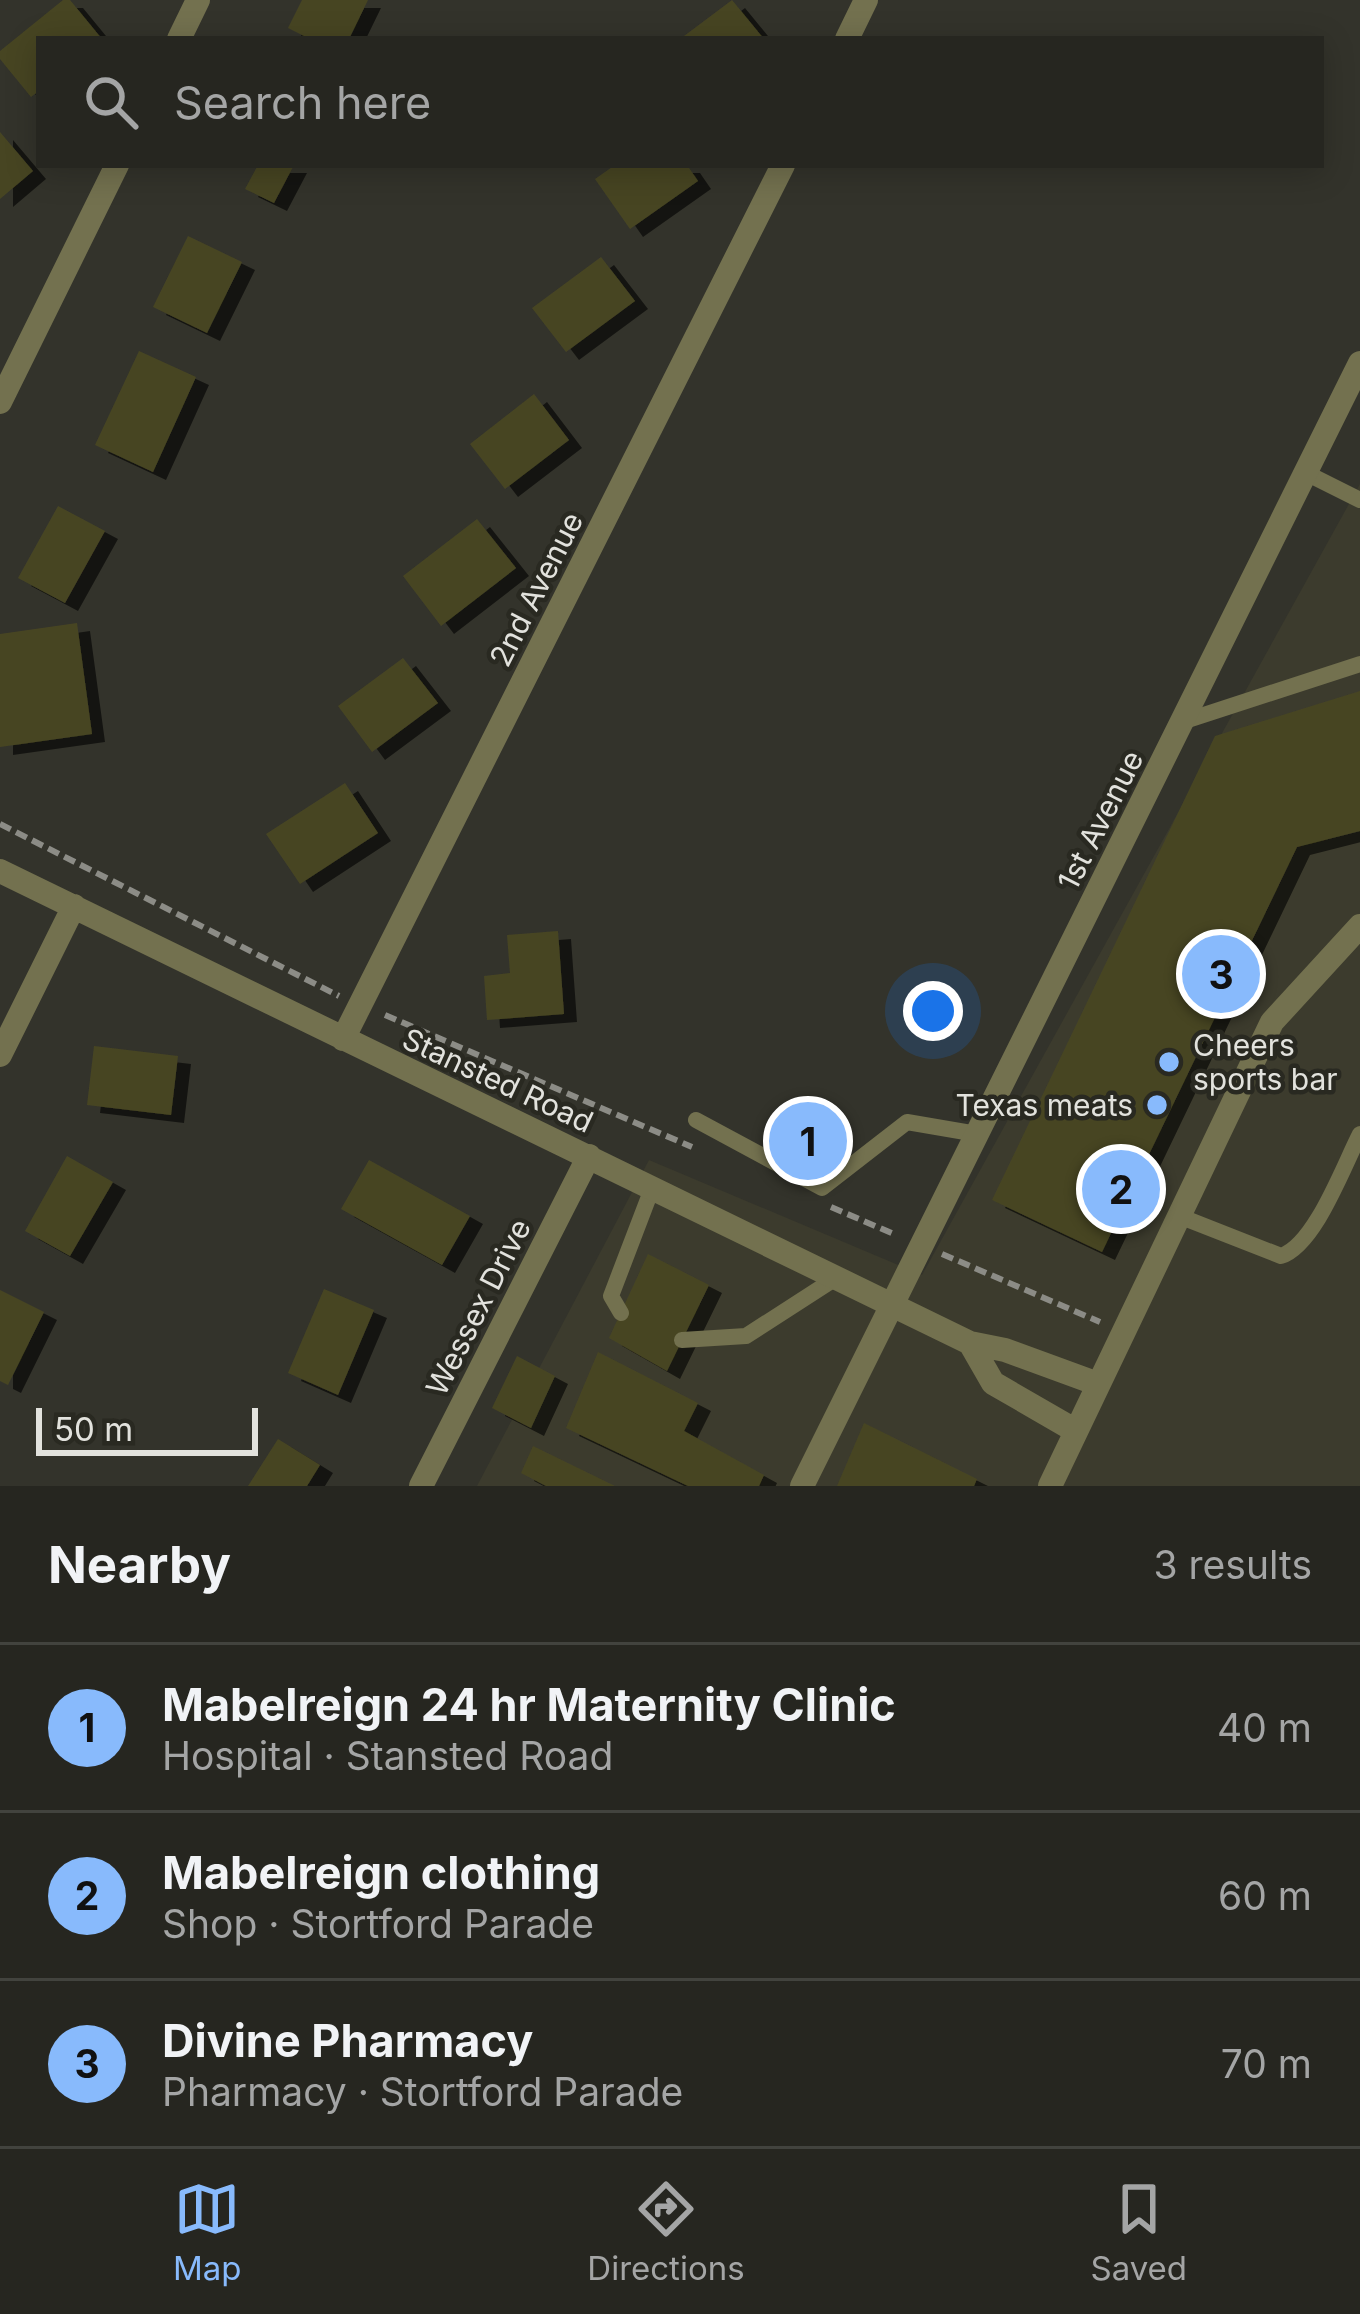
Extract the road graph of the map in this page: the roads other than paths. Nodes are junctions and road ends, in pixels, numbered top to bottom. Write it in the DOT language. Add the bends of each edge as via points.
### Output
graph roads {
  1 [pos="198,0"];
  2 [pos="866,0"];
  3 [pos="180,36"];
  4 [pos="848,36"];
  5 [pos="116,168"];
  6 [pos="781,168"];
  7 [pos="1360,363"];
  8 [pos="0,402"];
  9 [pos="1306,473"];
  10 [pos="1360,500"];
  11 [pos="1360,664"];
  12 [pos="1182,722"];
  13 [pos="0,871"];
  14 [pos="74,905"];
  15 [pos="1360,926"];
  16 [pos="343,1039"];
  17 [pos="0,1055"];
  18 [pos="696,1120"];
  19 [pos="977,1134"];
  20 [pos="1360,1135"];
  21 [pos="589,1156"];
  22 [pos="653,1186"];
  23 [pos="1179,1216"];
  24 [pos="838,1276"];
  25 [pos="892,1302"];
  26 [pos="620,1313"];
  27 [pos="682,1340"];
  28 [pos="970,1343"];
  29 [pos="1098,1384"];
  30 [pos="1076,1431"];
  31 [pos="422,1486"];
  32 [pos="802,1486"];
  33 [pos="1050,1486"];
  1 -- 3 [label="street"];
  2 -- 4 [label="street"];
  5 -- 8 [label="street"];
  6 -- 16 [label="street, 2nd Avenue"];
  7 -- 9 [label="street, 1st Avenue"];
  9 -- 10 [label="lane"];
  9 -- 12 [label="street, 1st Avenue"];
  11 -- 12 [label="lane"];
  12 -- 19 [label="street, 1st Avenue"];
  13 -- 14 [label="street, Stansted Road"];
  14 -- 16 [label="street, Stansted Road"];
  14 -- 17 [label="street"];
  15 -- 23 [label="street" via="1272,1022"];
  16 -- 21 [label="street, Stansted Road"];
  18 -- 19 [label="lane" via="822,1187 907,1122"];
  19 -- 25 [label="street, 1st Avenue"];
  20 -- 23 [label="lane" via="1306,1238 1288,1254"];
  21 -- 22 [label="street, Stansted Road"];
  21 -- 31 [label="street, Wessex Drive"];
  22 -- 24 [label="street, Stansted Road"];
  22 -- 26 [label="lane" via="611,1295"];
  23 -- 29 [label="street"];
  24 -- 25 [label="street, Stansted Road"];
  24 -- 27 [label="lane" via="746,1336"];
  25 -- 28 [label="street, Stansted Road"];
  25 -- 32 [label="street, 1st Avenue"];
  28 -- 29 [label="street, Stansted Road"];
  28 -- 30 [label="street, Stansted Road" via="993,1382"];
  29 -- 30 [label="street"];
  30 -- 33 [label="street"];
}
